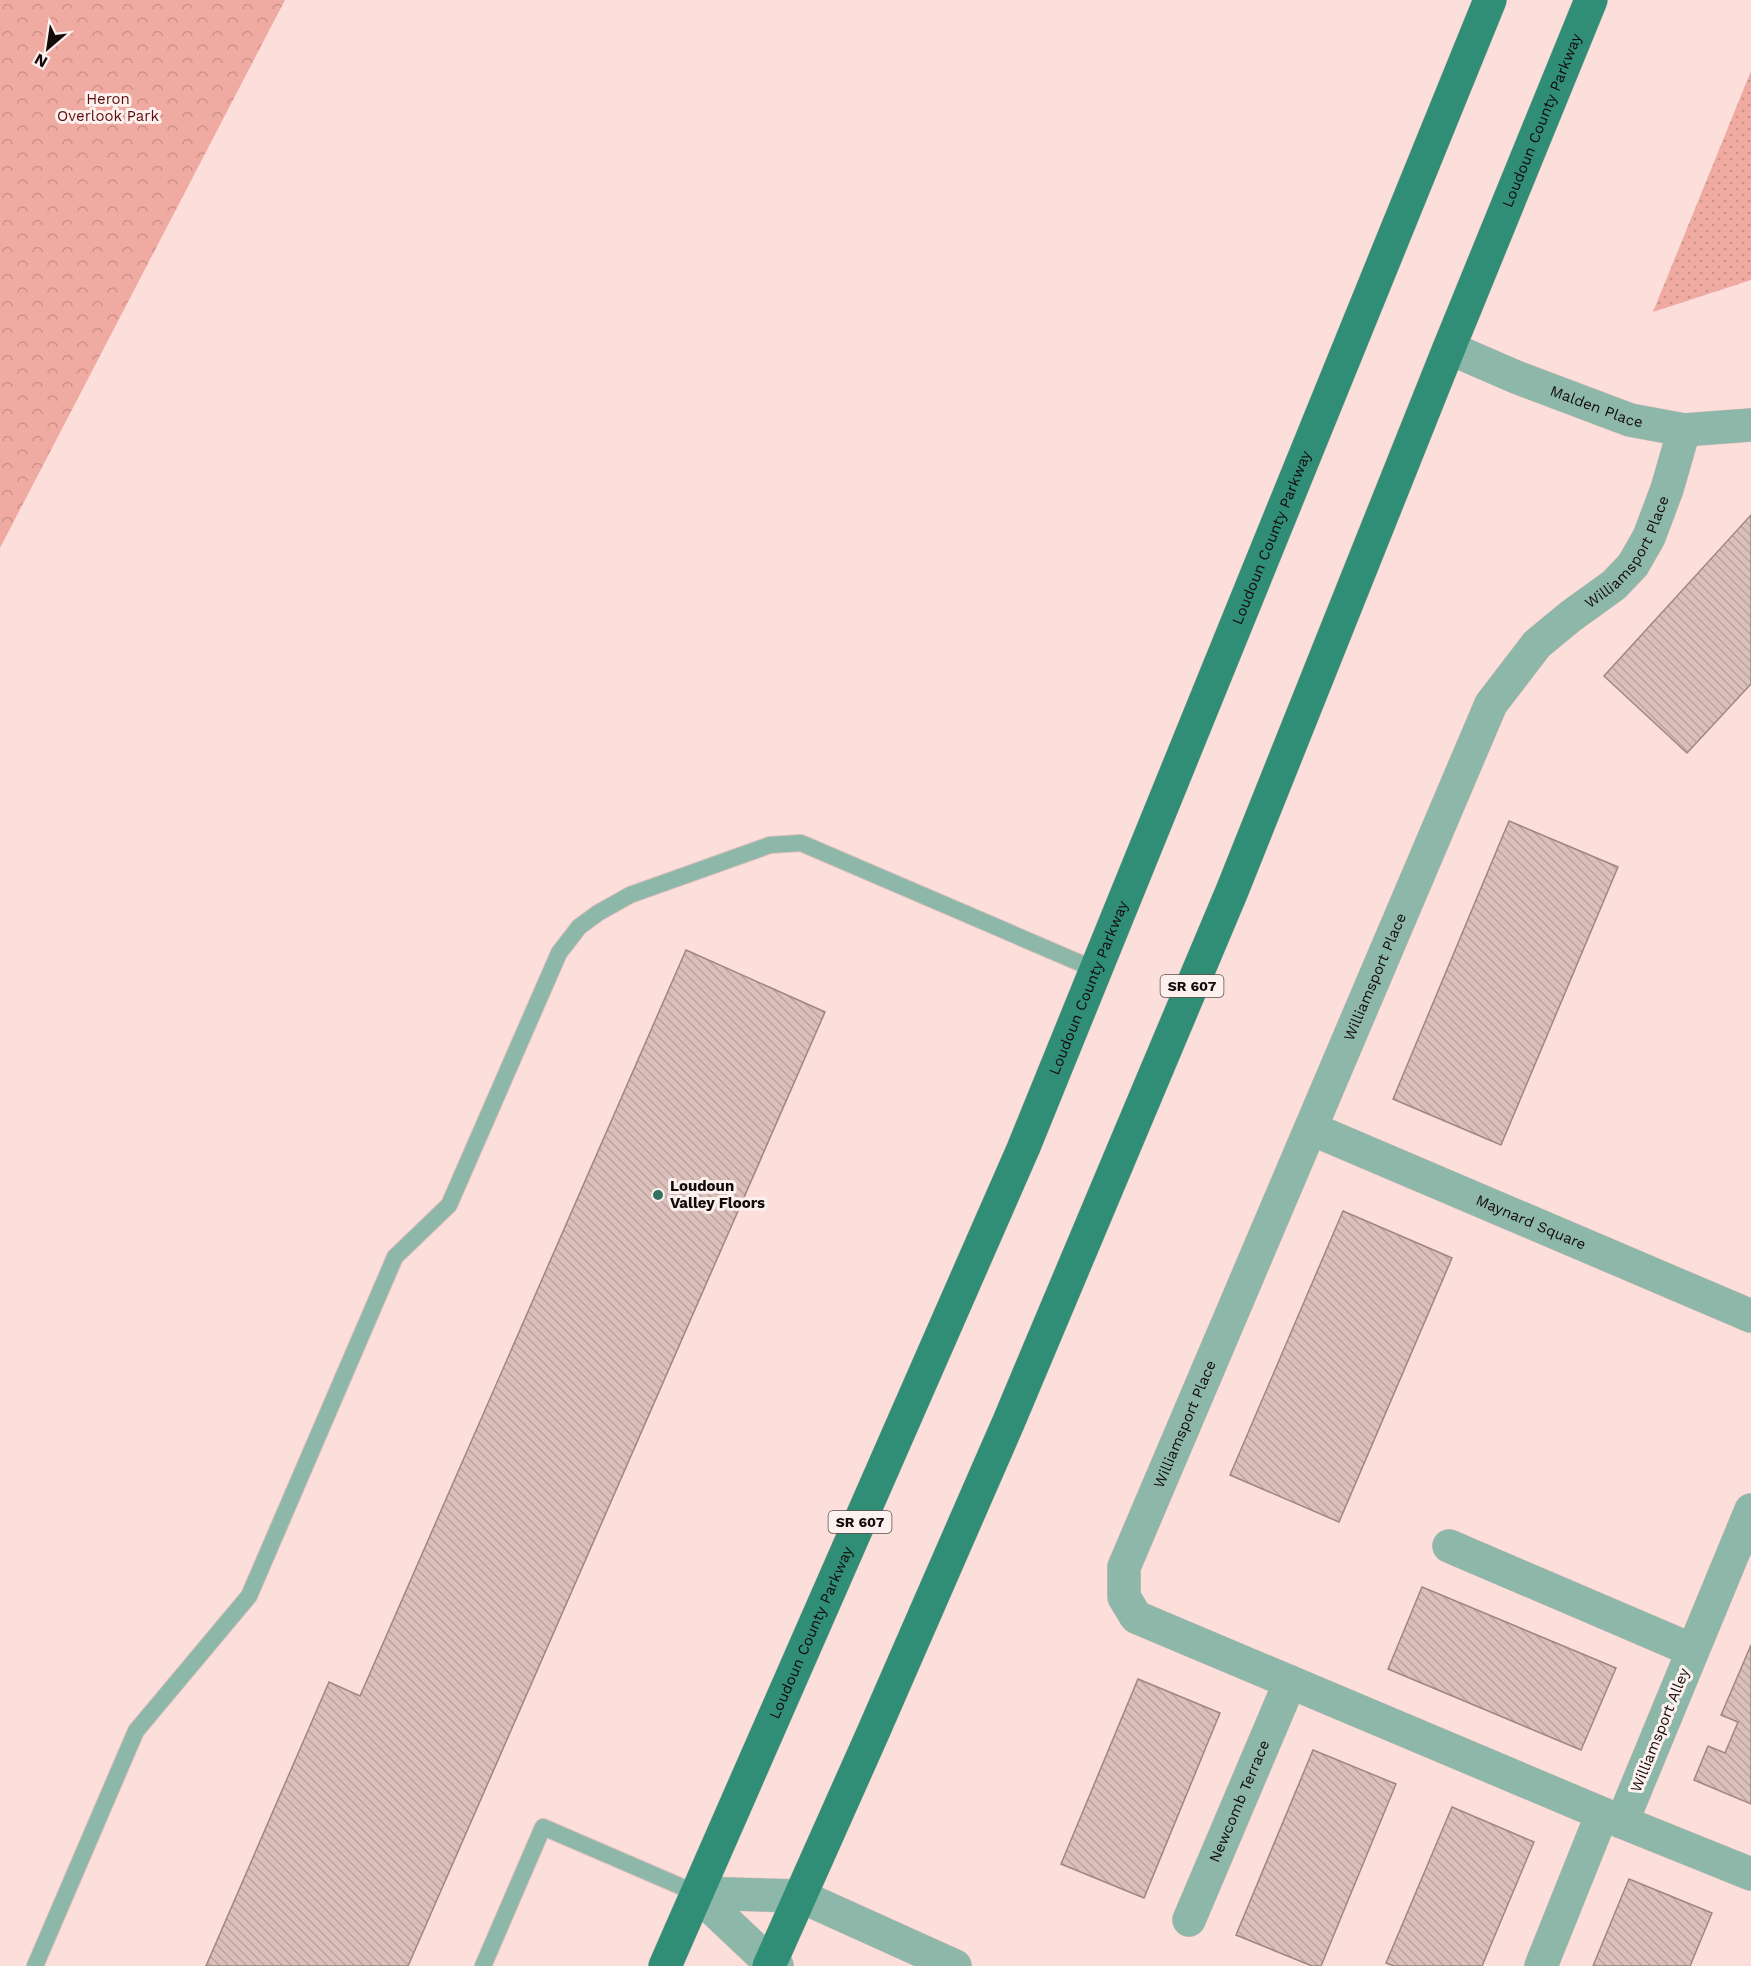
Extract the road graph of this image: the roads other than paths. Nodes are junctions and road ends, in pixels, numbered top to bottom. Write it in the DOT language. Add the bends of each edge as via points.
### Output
graph roads {
  1 [pos="1490,0"];
  2 [pos="1590,0"];
  3 [pos="1449,348"];
  4 [pos="1751,425"];
  5 [pos="1684,430"];
  6 [pos="1094,969"];
  7 [pos="1312,1129"];
  8 [pos="1751,1316"];
  9 [pos="1751,1510"];
  10 [pos="1449,1546"];
  11 [pos="1692,1650"];
  12 [pos="1290,1682"];
  13 [pos="1612,1818"];
  14 [pos="1751,1874"];
  15 [pos="696,1893"];
  16 [pos="800,1896"];
  17 [pos="1189,1920"];
  18 [pos="772,1965"];
  19 [pos="35,1966"];
  20 [pos="483,1966"];
  21 [pos="665,1966"];
  22 [pos="955,1966"];
  23 [pos="1541,1966"];
  1 -- 6 [label="main road, Loudoun County Parkway / SR 607"];
  2 -- 3 [label="main road, Loudoun County Parkway / SR 607"];
  3 -- 5 [label="street, Malden Place" via="1630,420"];
  3 -- 16 [label="main road, Loudoun County Parkway / SR 607" via="1232,891 1009,1421"];
  4 -- 5 [label="street, Malden Place"];
  5 -- 7 [label="street, Williamsport Place" via="1649,537 1633,566 1537,644 1491,704"];
  6 -- 15 [label="main road, Loudoun County Parkway / SR 607" via="1023,1149"];
  6 -- 19 [label="lane" via="801,843 770,844 630,895 579,927 559,953 449,1205 395,1257 249,1596 136,1731"];
  7 -- 8 [label="street, Maynard Square"];
  7 -- 12 [label="street, Williamsport Place" via="1124,1567 1124,1597 1136,1617"];
  9 -- 11 [label="street, Williamsport Alley"];
  10 -- 11 [label="street"];
  11 -- 13 [label="street, Williamsport Alley"];
  12 -- 13 [label="street"];
  12 -- 17 [label="street, Newcomb Terrace"];
  13 -- 14 [label="street"];
  13 -- 23 [label="street, Williamsport Alley"];
  15 -- 16 [label="street"];
  15 -- 18 [label="street"];
  15 -- 20 [label="lane" via="543,1827"];
  15 -- 21 [label="main road, Loudoun County Parkway / SR 607"];
  16 -- 18 [label="main road, Loudoun County Parkway / SR 607"];
  16 -- 22 [label="street"];
}
